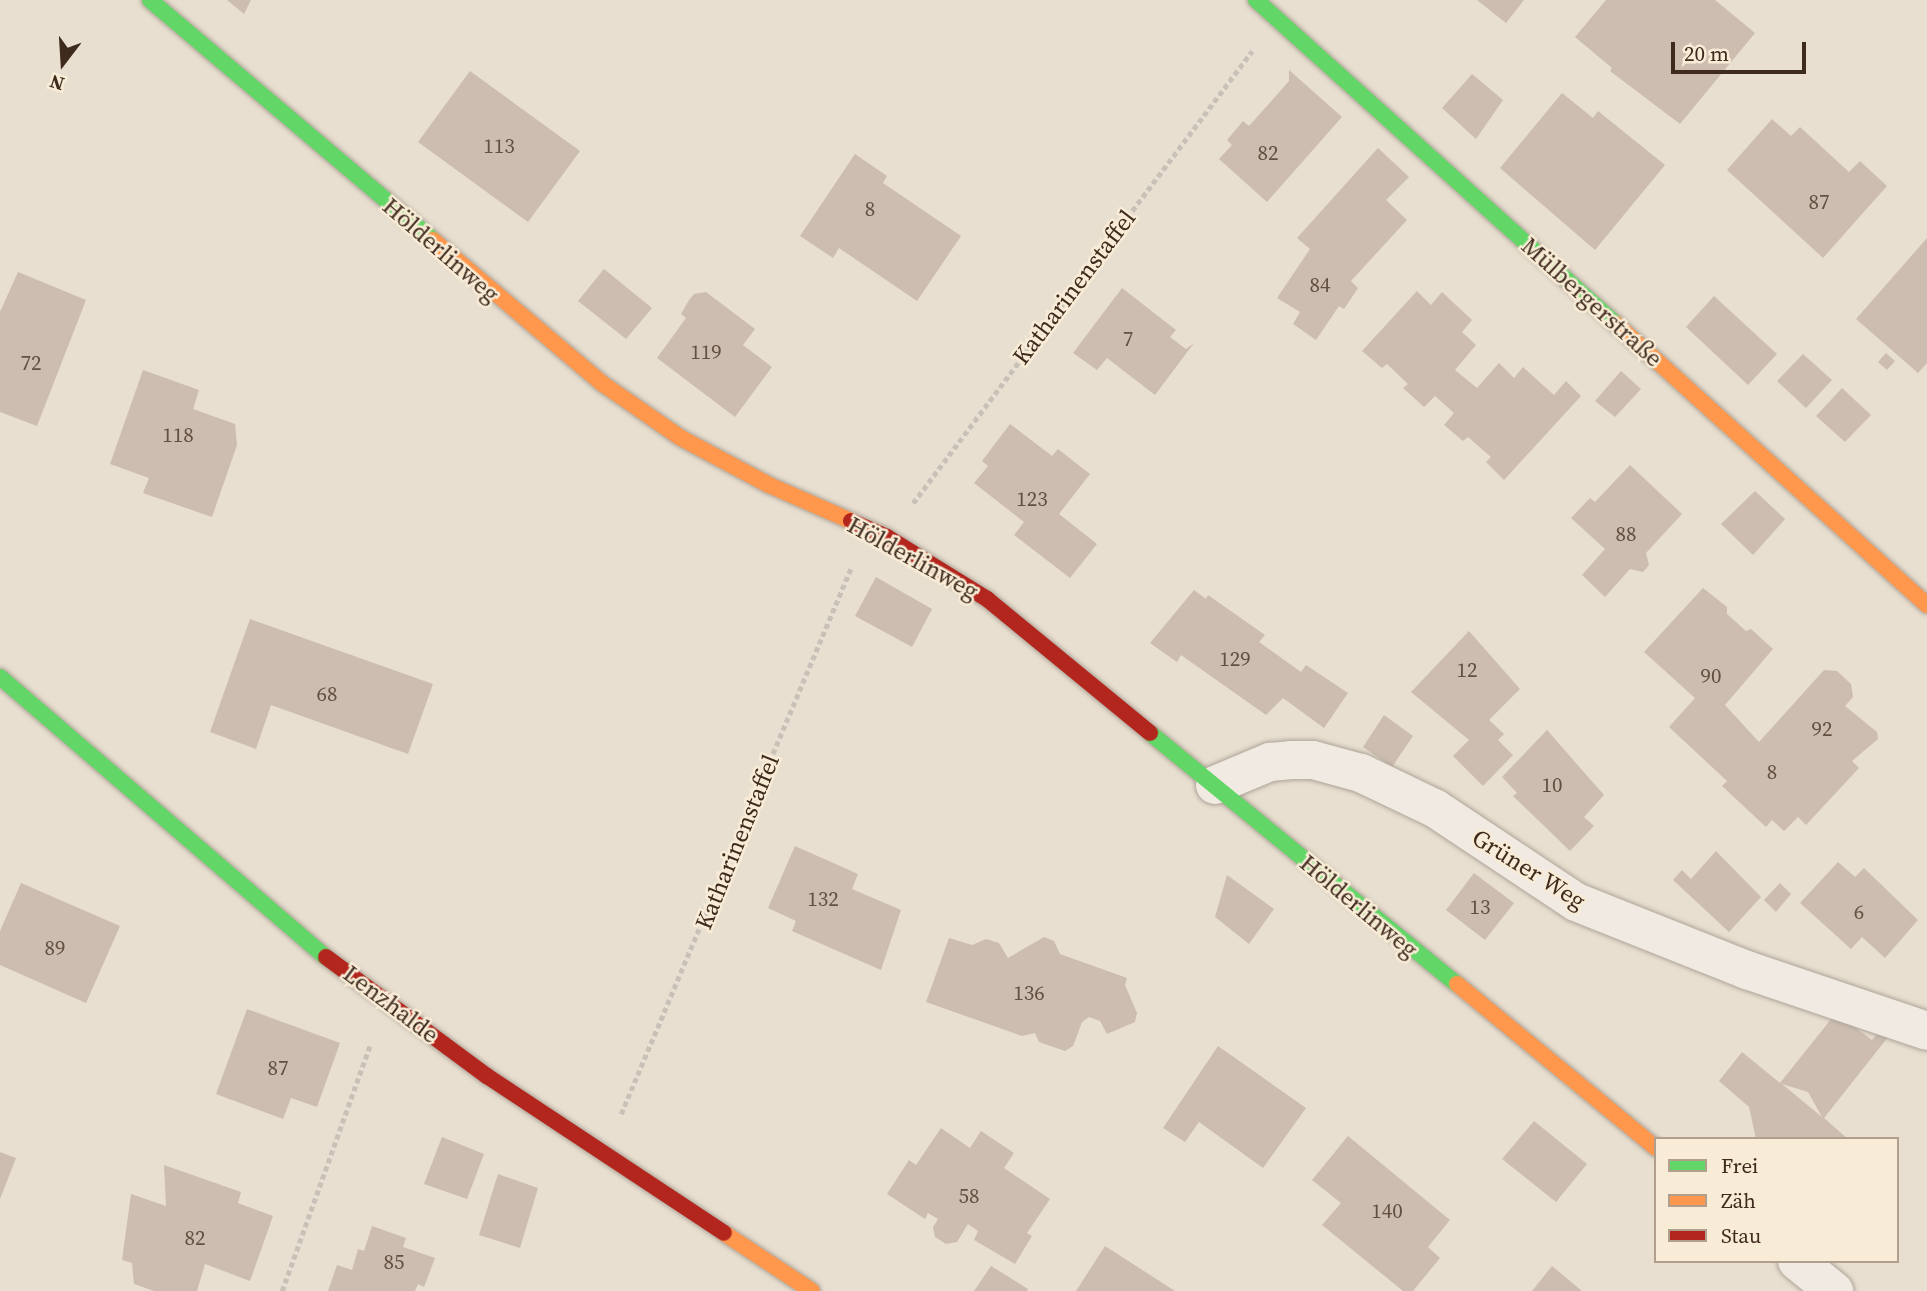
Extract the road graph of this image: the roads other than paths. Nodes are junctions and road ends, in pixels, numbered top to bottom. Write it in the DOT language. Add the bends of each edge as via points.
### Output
graph roads {
  1 [pos="150,0"];
  2 [pos="1256,0"];
  3 [pos="1927,605"];
  4 [pos="0,677"];
  5 [pos="1215,785"];
  6 [pos="1927,1031"];
  7 [pos="1654,1146"];
  8 [pos="1799,1263"];
  9 [pos="812,1291"];
  10 [pos="1834,1291"];
  1 -- 5 [label="street, Hölderlinweg" via="603,384 714,457 887,537 987,600"];
  2 -- 3 [label="street, Mülbergerstraße"];
  4 -- 9 [label="street, Lenzhalde" via="301,937 388,1004"];
  5 -- 6 [label="street, Grüner Weg" via="1270,762 1313,761 1349,769 1436,809 1576,902 1747,971"];
  5 -- 7 [label="street, Hölderlinweg"];
  8 -- 10 [label="street"];
}
